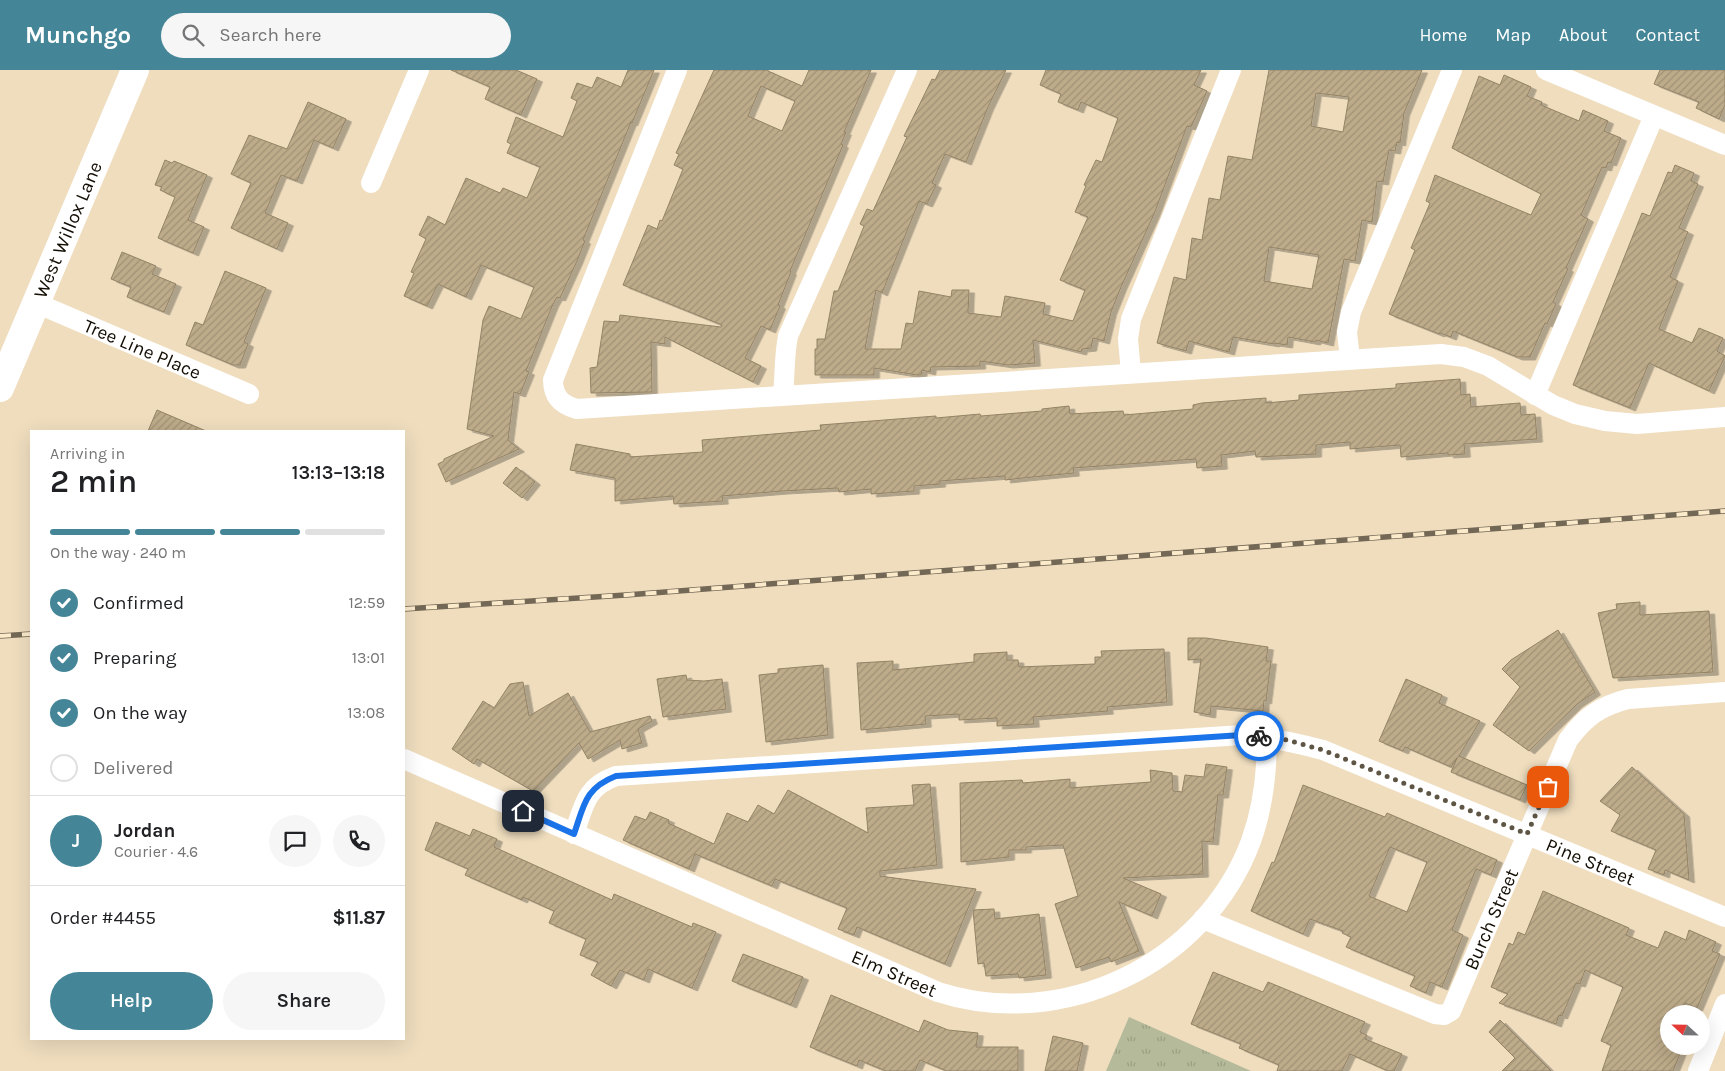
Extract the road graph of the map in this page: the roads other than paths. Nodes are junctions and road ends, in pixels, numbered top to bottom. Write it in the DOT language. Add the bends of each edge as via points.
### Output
graph roads {
  1 [pos="135,70"];
  2 [pos="419,70"];
  3 [pos="677,70"];
  4 [pos="907,70"];
  5 [pos="1232,70"];
  6 [pos="1452,70"];
  7 [pos="1546,70"];
  8 [pos="1654,116"];
  9 [pos="1725,145"];
  10 [pos="371,183"];
  11 [pos="36,303"];
  12 [pos="1350,359"];
  13 [pos="1131,373"];
  14 [pos="0,388"];
  15 [pos="249,394"];
  16 [pos="783,395"];
  17 [pos="1535,395"];
  18 [pos="1725,417"];
  19 [pos="1725,692"];
  20 [pos="1267,737"];
  21 [pos="405,760"];
  22 [pos="574,834"];
  23 [pos="1527,834"];
  24 [pos="1725,917"];
  25 [pos="1203,919"];
  26 [pos="1725,1004"];
  27 [pos="1698,1071"];
  1 -- 11 [label="main road, West Willox Lane"];
  2 -- 10 [label="street"];
  3 -- 16 [label="street" via="553,380 553,389 558,399 577,408"];
  4 -- 16 [label="street" via="788,336"];
  5 -- 13 [label="street" via="1131,319 1128,339"];
  6 -- 12 [label="street" via="1350,312 1347,332"];
  7 -- 8 [label="street"];
  8 -- 9 [label="street"];
  8 -- 17 [label="street"];
  11 -- 14 [label="main road, West Willox Lane"];
  11 -- 15 [label="street, Tree Line Place"];
  12 -- 13 [label="street"];
  12 -- 17 [label="street" via="1433,354 1464,357 1488,366"];
  13 -- 16 [label="street"];
  17 -- 18 [label="street" via="1575,414 1605,421 1637,424"];
  19 -- 23 [label="street, Burch Street" via="1628,699 1595,711 1568,740"];
  20 -- 22 [label="street, Pine Street" via="1242,735 616,776 602,781 591,791"];
  20 -- 23 [label="street, Pine Street" via="1323,750"];
  20 -- 25 [label="street, Elm Street" via="1267,767 1260,810 1250,842 1233,878"];
  21 -- 22 [label="street, Elm Street"];
  22 -- 25 [label="street, Elm Street" via="938,992 980,1002 1054,1001 1090,992 1122,980 1155,961"];
  23 -- 24 [label="street, Pine Street"];
  23 -- 25 [label="street, Burch Street" via="1451,1010 1444,1015"];
  26 -- 27 [label="street"];
}
